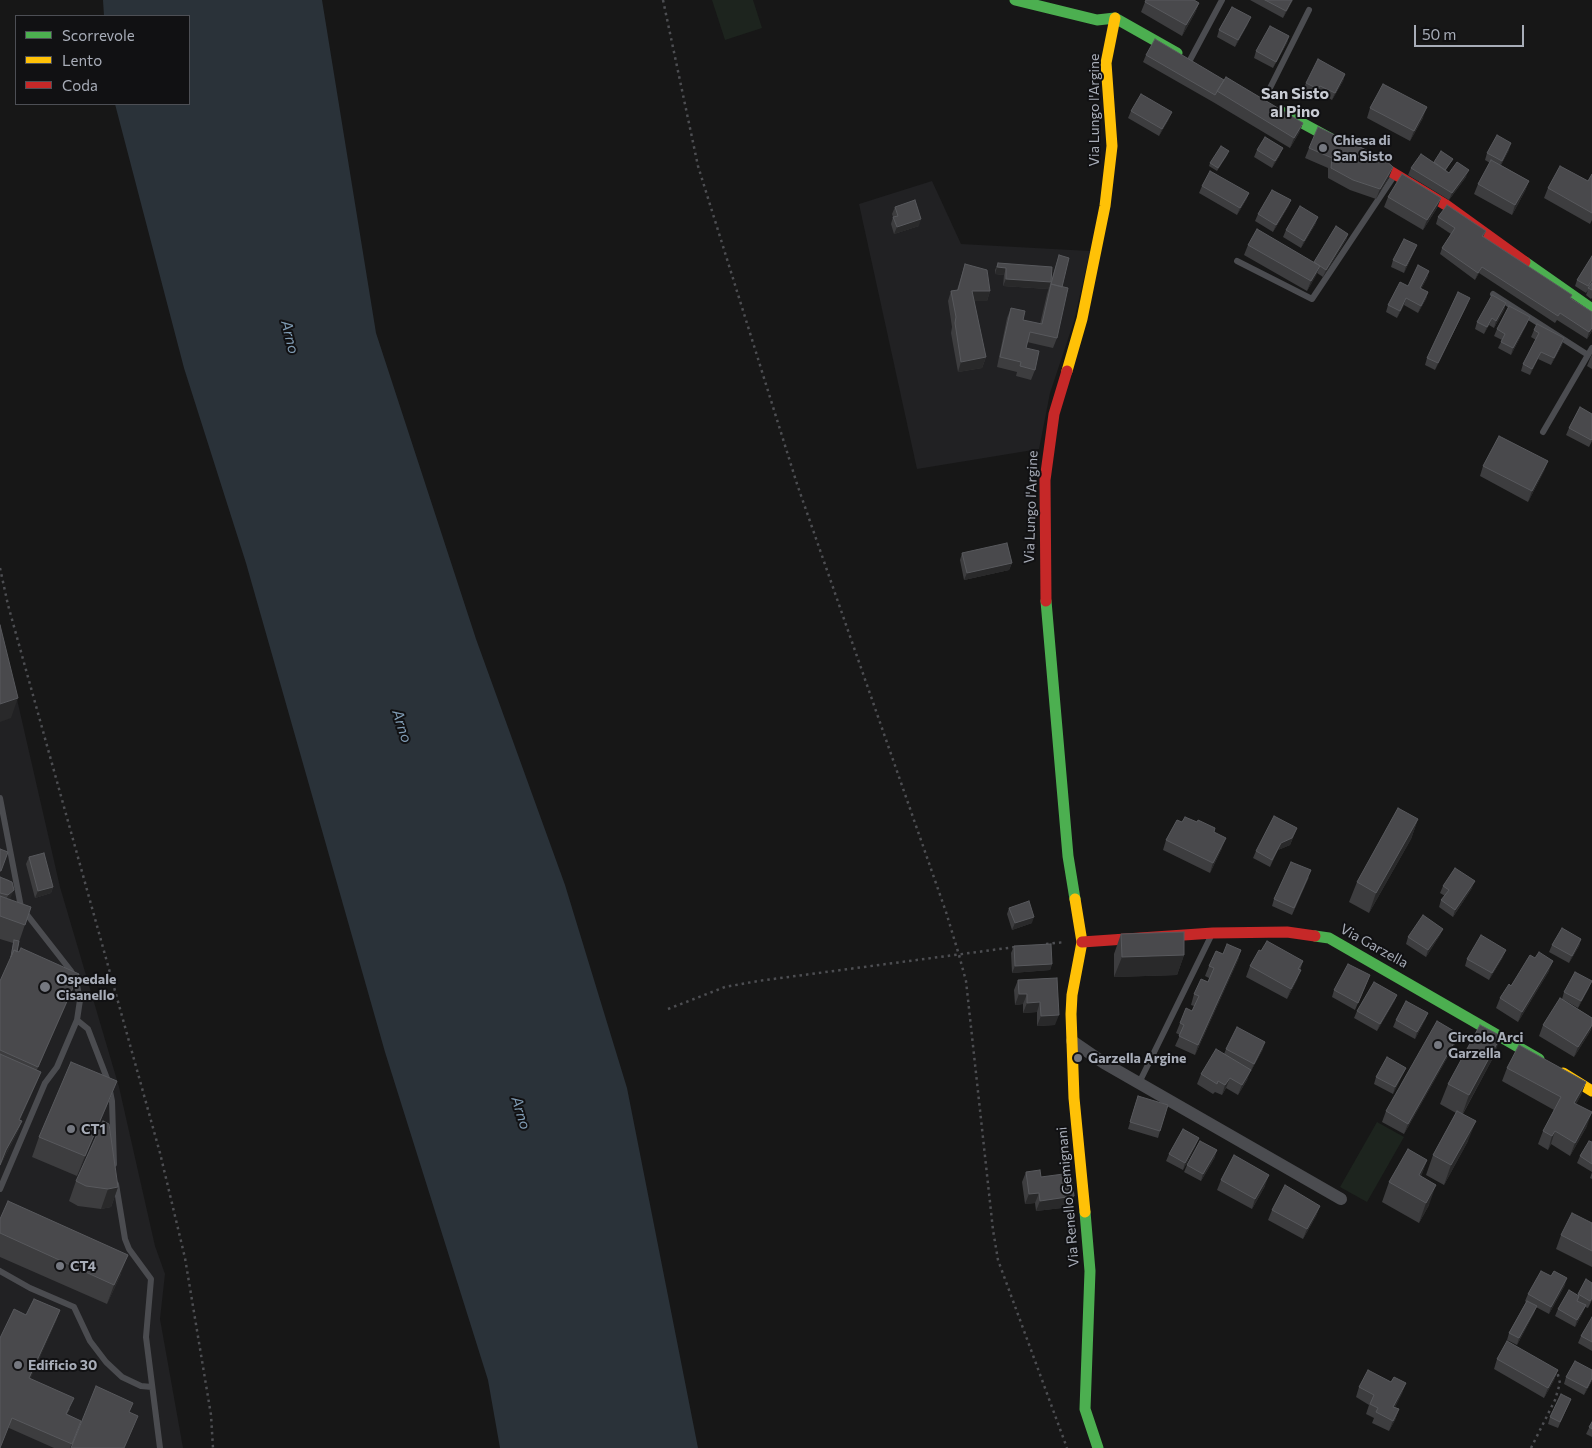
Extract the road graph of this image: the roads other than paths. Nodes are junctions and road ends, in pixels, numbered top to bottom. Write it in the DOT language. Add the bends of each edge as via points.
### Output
graph roads {
  1 [pos="1015,0"];
  2 [pos="1222,0"];
  3 [pos="1309,10"];
  4 [pos="1115,18"];
  5 [pos="1194,63"];
  6 [pos="1259,100"];
  7 [pos="1346,146"];
  8 [pos="1363,155"];
  9 [pos="1396,173"];
  10 [pos="1237,261"];
  11 [pos="1493,294"];
  12 [pos="1592,309"];
  13 [pos="1592,348"];
  14 [pos="1588,355"];
  15 [pos="1543,432"];
  16 [pos="0,798"];
  17 [pos="21,906"];
  18 [pos="14,912"];
  19 [pos="1213,933"];
  20 [pos="1082,942"];
  21 [pos="77,1020"];
  22 [pos="1072,1042"];
  23 [pos="1139,1083"];
  24 [pos="1592,1091"];
  25 [pos="115,1167"];
  26 [pos="115,1177"];
  27 [pos="0,1189"];
  28 [pos="1341,1199"];
  29 [pos="0,1270"];
  30 [pos="152,1388"];
  31 [pos="160,1448"];
  32 [pos="1098,1448"];
  1 -- 4 [label="street" via="1096,20"];
  2 -- 5 [label="lane"];
  3 -- 6 [label="lane"];
  4 -- 5 [label="street"];
  4 -- 20 [label="street, Via Lungo l'Argine" via="1106,63 1112,146 1105,206 1082,319 1054,414 1045,480 1044,583 1068,856"];
  6 -- 7 [label="street"];
  8 -- 9 [label="street"];
  9 -- 10 [label="lane" via="1312,299"];
  9 -- 12 [label="street"];
  11 -- 14 [label="lane"];
  13 -- 14 [label="lane"];
  14 -- 15 [label="lane"];
  16 -- 17 [label="lane"];
  17 -- 18 [label="lane"];
  17 -- 21 [label="lane" via="71,971 78,985"];
  19 -- 20 [label="street, Via Garzella"];
  19 -- 23 [label="lane"];
  19 -- 24 [label="street, Via Garzella" via="1287,932 1329,938"];
  20 -- 22 [label="street, Via Renello Gemignani" via="1072,995"];
  21 -- 25 [label="lane" via="88,1029 108,1081"];
  21 -- 27 [label="lane" via="57,1067 45,1083"];
  22 -- 23 [label="street"];
  22 -- 32 [label="street, Via Renello Gemignani" via="1090,1271 1085,1409"];
  23 -- 28 [label="street"];
  26 -- 30 [label="lane" via="124,1239 151,1279 146,1337"];
  29 -- 30 [label="lane" via="30,1288 74,1307 90,1341 106,1362 122,1377"];
  30 -- 31 [label="lane"];
}
